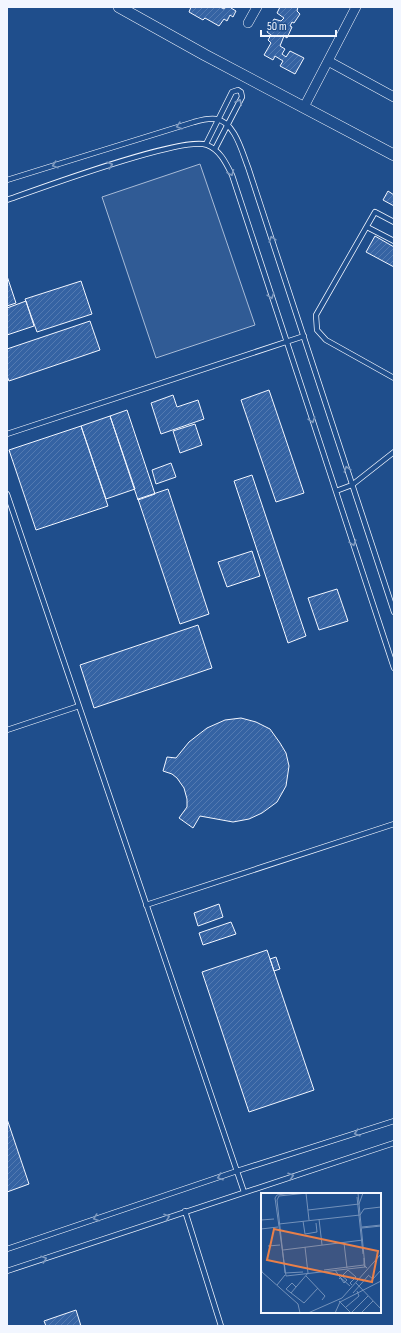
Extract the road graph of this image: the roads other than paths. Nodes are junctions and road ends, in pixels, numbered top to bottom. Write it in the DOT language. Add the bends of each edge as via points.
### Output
graph roads {
  1 [pos="119,7"];
  2 [pos="257,7"];
  3 [pos="356,7"];
  4 [pos="248,23"];
  5 [pos="328,61"];
  6 [pos="394,97"];
  7 [pos="304,107"];
  8 [pos="217,119"];
  9 [pos="228,124"];
  10 [pos="206,144"];
  11 [pos="215,149"];
  12 [pos="394,155"];
  13 [pos="7,180"];
  14 [pos="7,200"];
  15 [pos="394,222"];
  16 [pos="367,227"];
  17 [pos="394,241"];
  18 [pos="304,336"];
  19 [pos="286,342"];
  20 [pos="394,378"];
  21 [pos="7,434"];
  22 [pos="394,452"];
  23 [pos="352,485"];
  24 [pos="336,491"];
  25 [pos="7,494"];
  26 [pos="394,612"];
  27 [pos="394,668"];
  28 [pos="79,706"];
  29 [pos="7,730"];
  30 [pos="394,824"];
  31 [pos="146,905"];
  32 [pos="394,1121"];
  33 [pos="394,1143"];
  34 [pos="237,1171"];
  35 [pos="244,1192"];
  36 [pos="185,1211"];
  37 [pos="7,1249"];
  38 [pos="7,1271"];
  39 [pos="221,1326"];
  1 -- 7 [label="street"];
  2 -- 4 [label="street"];
  3 -- 5 [label="street"];
  5 -- 6 [label="street"];
  5 -- 7 [label="street"];
  7 -- 12 [label="street"];
  8 -- 9 [label="lane"];
  9 -- 8 [label="lane, one-way" via="242,97 238,90 232,92"];
  8 -- 10 [label="lane"];
  8 -- 13 [label="lane, one-way" via="178,126"];
  9 -- 11 [label="lane"];
  18 -- 9 [label="lane, one-way" via="248,167"];
  10 -- 11 [label="lane"];
  14 -- 10 [label="lane, one-way" via="122,161 181,145"];
  11 -- 19 [label="lane, one-way" via="225,160 232,175"];
  15 -- 16 [label="lane" via="375,212"];
  16 -- 17 [label="lane"];
  16 -- 20 [label="lane" via="316,315 317,330 326,340"];
  18 -- 19 [label="lane"];
  23 -- 18 [label="lane, one-way"];
  19 -- 21 [label="lane"];
  19 -- 24 [label="lane, one-way"];
  22 -- 23 [label="lane"];
  23 -- 24 [label="lane"];
  23 -- 26 [label="lane"];
  24 -- 27 [label="lane, one-way"];
  25 -- 28 [label="lane"];
  28 -- 29 [label="lane"];
  28 -- 31 [label="lane"];
  30 -- 31 [label="lane"];
  31 -- 34 [label="lane"];
  32 -- 34 [label="lane, one-way"];
  35 -- 33 [label="lane, one-way"];
  34 -- 35 [label="lane"];
  34 -- 37 [label="lane, one-way"];
  35 -- 36 [label="lane"];
  38 -- 36 [label="lane, one-way"];
  36 -- 39 [label="lane"];
}
